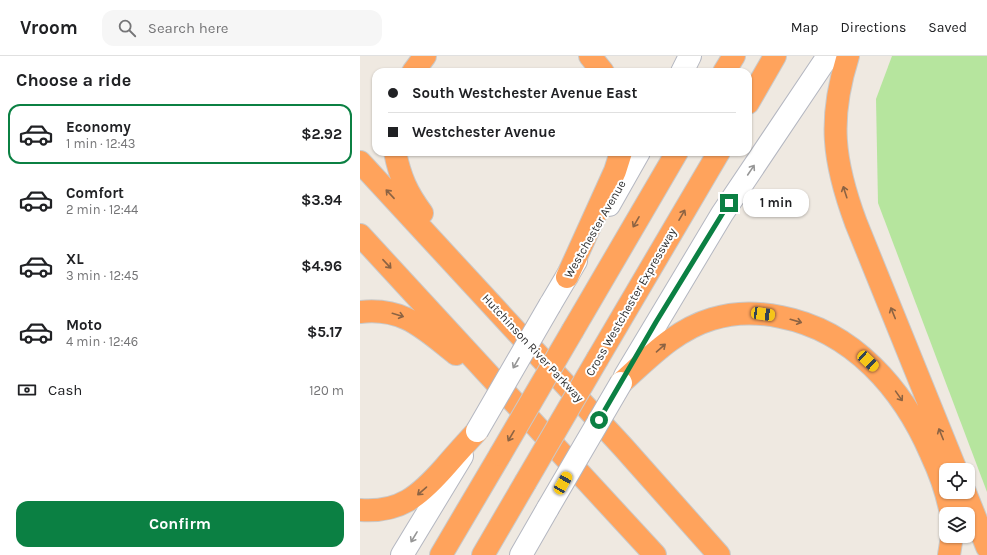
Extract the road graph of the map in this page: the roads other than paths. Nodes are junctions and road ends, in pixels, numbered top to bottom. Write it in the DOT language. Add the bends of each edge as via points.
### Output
graph roads {
  1 [pos="425,56"];
  2 [pos="590,56"];
  3 [pos="690,56"];
  4 [pos="734,56"];
  5 [pos="775,56"];
  6 [pos="828,56"];
  7 [pos="848,56"];
  8 [pos="415,68"];
  9 [pos="600,68"];
  10 [pos="684,68"];
  11 [pos="726,68"];
  12 [pos="752,96"];
  13 [pos="396,156"];
  14 [pos="620,156"];
  15 [pos="637,156"];
  16 [pos="675,156"];
  17 [pos="717,156"];
  18 [pos="360,162"];
  19 [pos="360,235"];
  20 [pos="567,277"];
  21 [pos="473,284"];
  22 [pos="360,312"];
  23 [pos="621,383"];
  24 [pos="515,402"];
  25 [pos="476,431"];
  26 [pos="953,463"];
  27 [pos="968,499"];
  28 [pos="949,507"];
  29 [pos="360,510"];
  30 [pos="682,512"];
  31 [pos="951,543"];
  32 [pos="987,547"];
  33 [pos="402,555"];
  34 [pos="441,555"];
  35 [pos="483,555"];
  36 [pos="521,555"];
  37 [pos="655,555"];
  38 [pos="719,555"];
  39 [pos="729,555"];
  40 [pos="949,555"];
  1 -- 8 [label="highway"];
  2 -- 9 [label="highway"];
  3 -- 10 [label="main road"];
  4 -- 11 [label="highway"];
  5 -- 12 [label="highway"];
  23 -- 6 [label="main road, one-way" via="722,214"];
  26 -- 7 [label="highway, one-way" via="843,185 836,150 836,116"];
  13 -- 21 [label="highway" via="406,190"];
  14 -- 20 [label="highway"];
  15 -- 20 [label="main road, Westchester Avenue"];
  16 -- 34 [label="highway, one-way, bridge"];
  35 -- 17 [label="highway, Cross Westchester Expressway, one-way, bridge"];
  21 -- 18 [label="highway, Hutchinson River Parkway, one-way"];
  19 -- 24 [label="highway, one-way"];
  20 -- 25 [label="main road, Westchester Avenue, one-way, bridge"];
  21 -- 30 [label="highway, Hutchinson River Parkway"];
  22 -- 24 [label="highway, one-way" via="388,312 413,321"];
  23 -- 28 [label="highway, one-way" via="673,338 711,319 736,314 763,314 814,327 860,354 898,394 929,448"];
  23 -- 36 [label="main road, bridge"];
  24 -- 37 [label="highway"];
  25 -- 29 [label="highway, one-way" via="416,495 403,503 379,510"];
  25 -- 33 [label="main road, one-way"];
  27 -- 32 [label="highway"];
  30 -- 38 [label="highway, Hutchinson River Parkway"];
  30 -- 39 [label="highway"];
  31 -- 40 [label="highway"];
}
